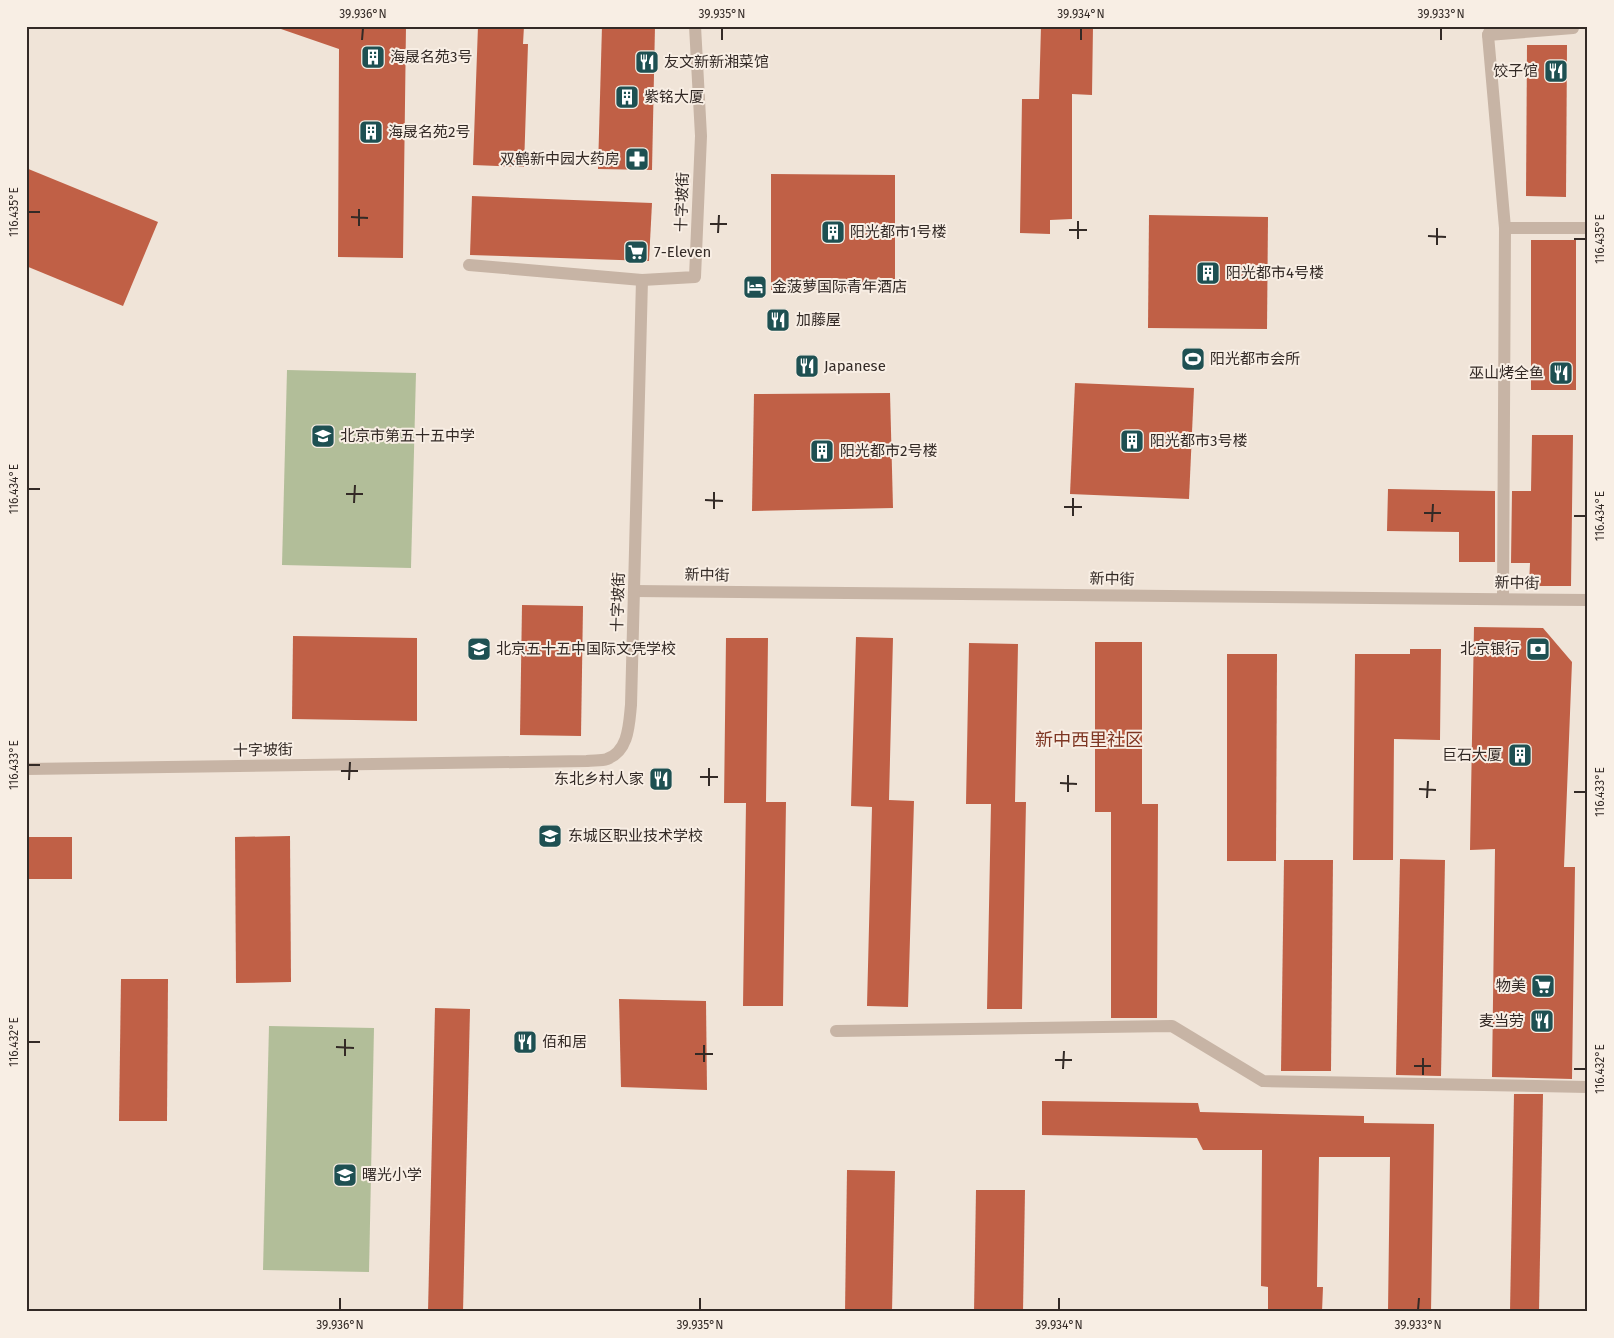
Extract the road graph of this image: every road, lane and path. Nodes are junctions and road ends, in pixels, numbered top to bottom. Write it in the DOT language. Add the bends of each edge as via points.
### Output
graph roads {
  1 [pos="695,26"];
  2 [pos="1573,28"];
  3 [pos="1490,30"];
  4 [pos="1505,228"];
  5 [pos="1588,228"];
  6 [pos="469,265"];
  7 [pos="642,280"];
  8 [pos="635,591"];
  9 [pos="1503,599"];
  10 [pos="1588,600"];
  11 [pos="26,769"];
  12 [pos="836,1031"];
  13 [pos="1588,1086"];
  1 -- 7 [label="street, 十字坡街" via="701,136 695,278"];
  2 -- 3 [label="street"];
  3 -- 4 [label="street"];
  4 -- 5 [label="street"];
  4 -- 9 [label="street"];
  6 -- 7 [label="street"];
  7 -- 8 [label="street, 十字坡街"];
  8 -- 9 [label="street, 新中街"];
  8 -- 11 [label="street, 十字坡街" via="628,735 619,750 607,759"];
  9 -- 10 [label="street, 新中街"];
  12 -- 13 [label="street" via="1172,1026 1262,1082"];
}
